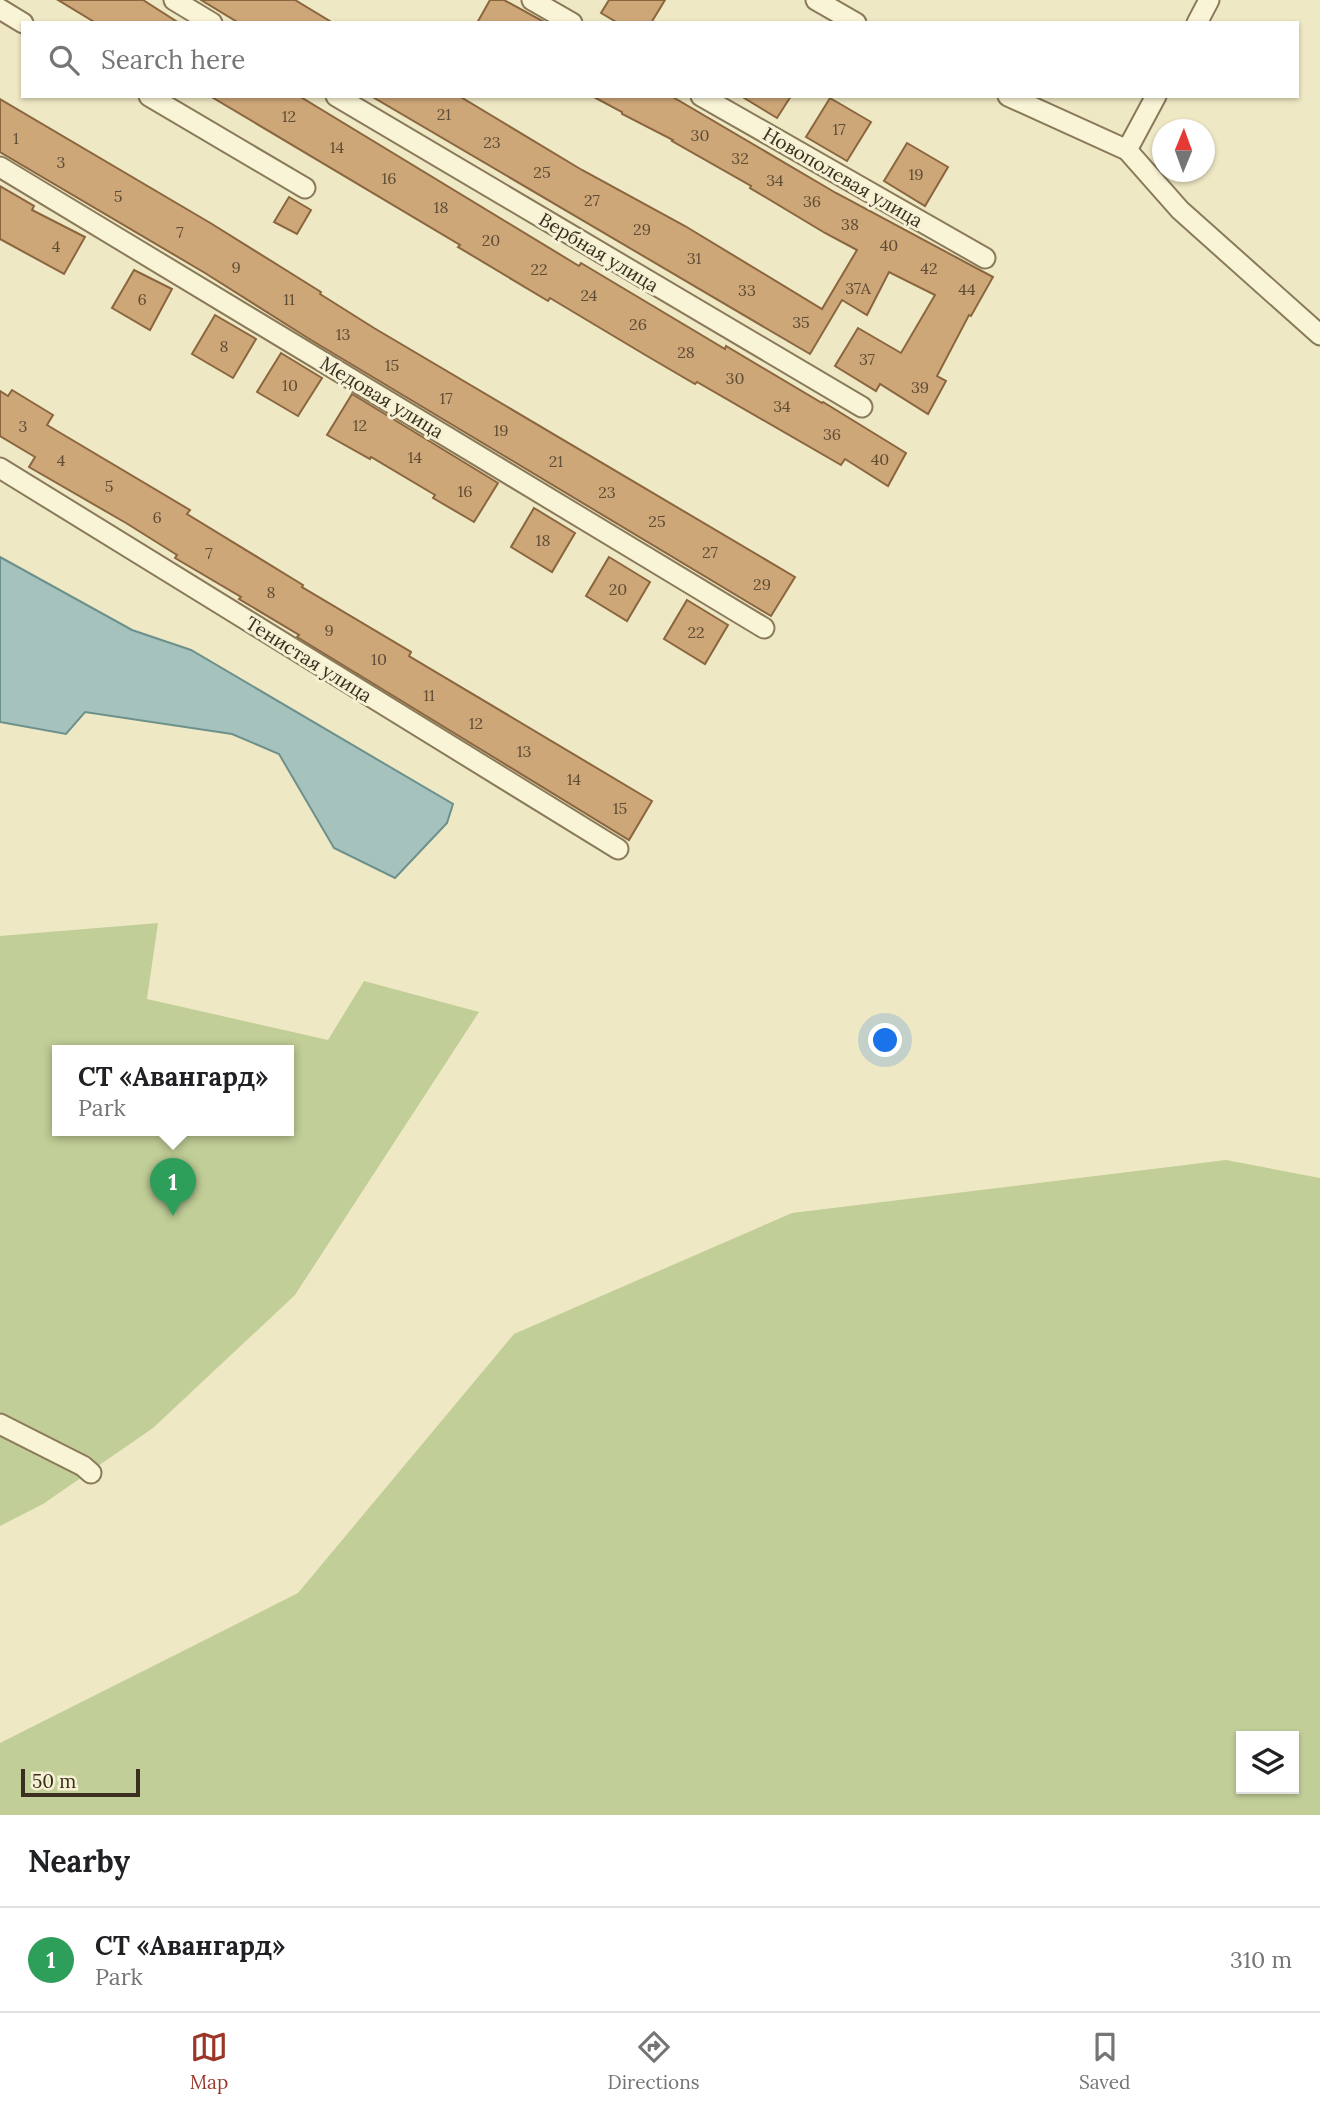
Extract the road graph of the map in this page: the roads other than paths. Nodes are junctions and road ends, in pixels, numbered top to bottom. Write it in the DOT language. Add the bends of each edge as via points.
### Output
graph roads {
  1 [pos="174,0"];
  2 [pos="532,0"];
  3 [pos="816,0"];
  4 [pos="1209,0"];
  5 [pos="0,9"];
  6 [pos="209,21"];
  7 [pos="569,21"];
  8 [pos="853,21"];
  9 [pos="1198,21"];
  10 [pos="21,22"];
  11 [pos="152,98"];
  12 [pos="339,98"];
  13 [pos="705,98"];
  14 [pos="1012,98"];
  15 [pos="1155,98"];
  16 [pos="1127,150"];
  17 [pos="0,167"];
  18 [pos="305,188"];
  19 [pos="985,258"];
  20 [pos="1320,335"];
  21 [pos="862,407"];
  22 [pos="0,468"];
  23 [pos="764,628"];
  24 [pos="618,849"];
  25 [pos="0,1424"];
  26 [pos="90,1473"];
  1 -- 6 [label="street"];
  2 -- 7 [label="street"];
  3 -- 8 [label="street"];
  4 -- 9 [label="street"];
  5 -- 10 [label="street"];
  11 -- 18 [label="street"];
  12 -- 21 [label="street, Вербная улица"];
  13 -- 19 [label="street, Новополевая улица"];
  14 -- 16 [label="street"];
  15 -- 16 [label="street"];
  16 -- 20 [label="street" via="1180,210"];
  17 -- 23 [label="street, Медовая улица"];
  22 -- 24 [label="street, Тенистая улица"];
  25 -- 26 [label="street"];
}
